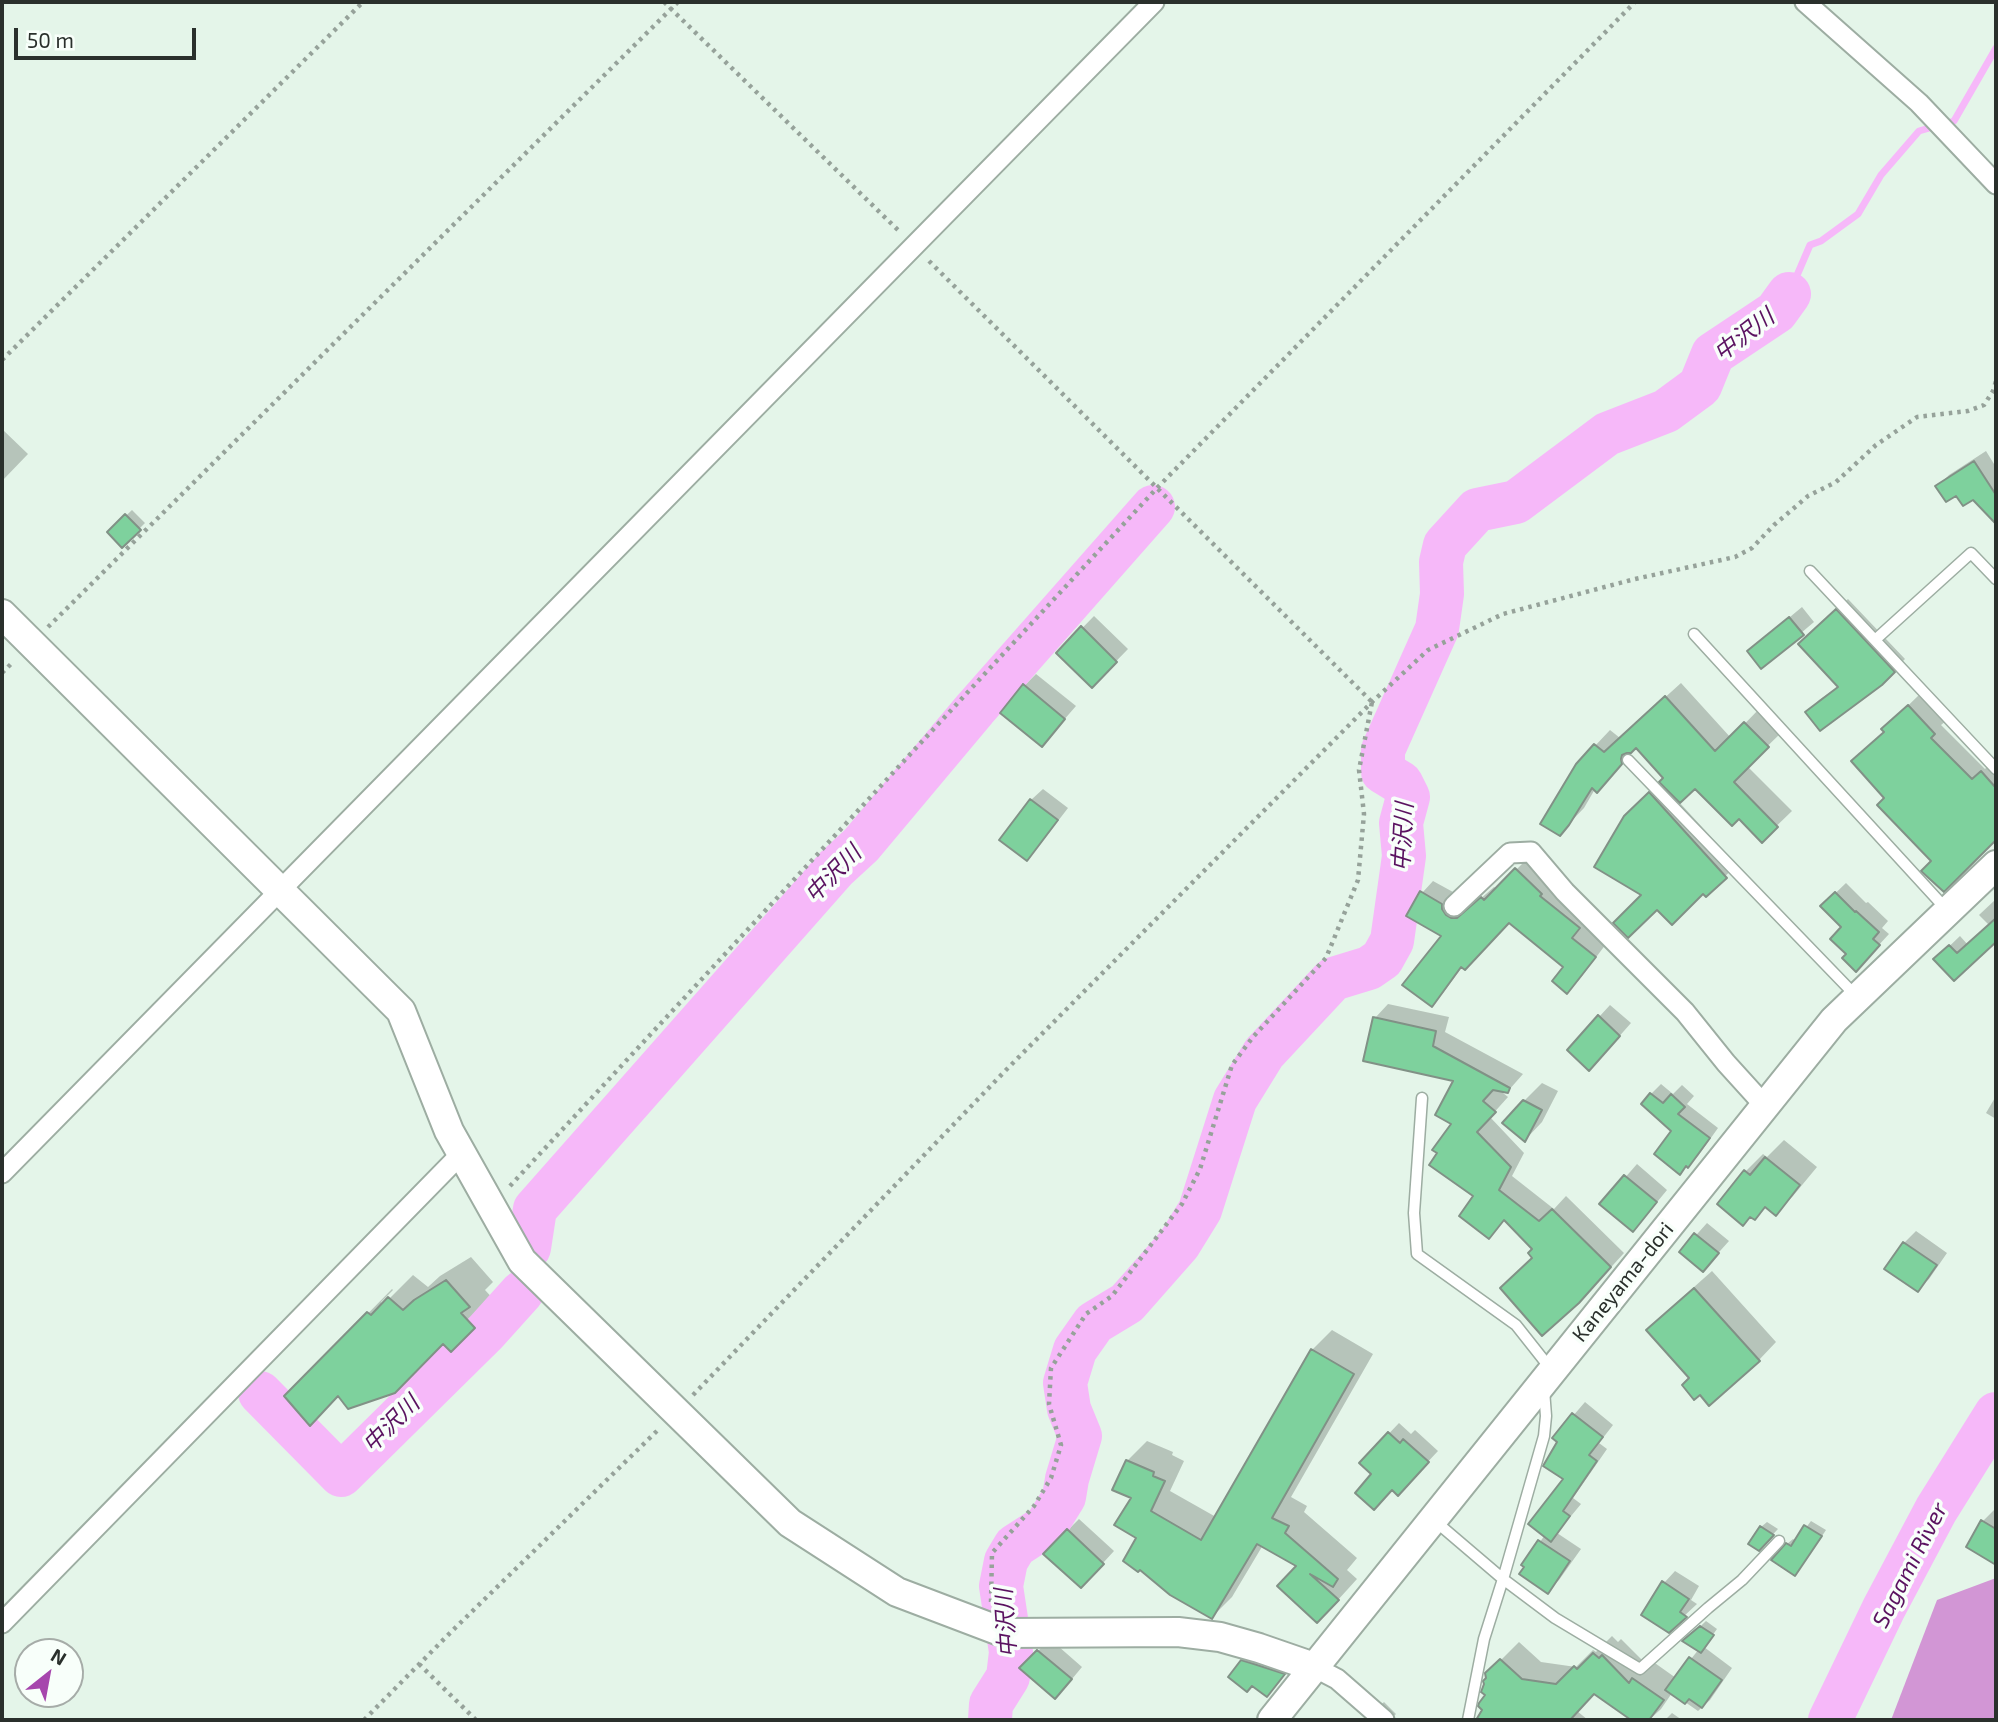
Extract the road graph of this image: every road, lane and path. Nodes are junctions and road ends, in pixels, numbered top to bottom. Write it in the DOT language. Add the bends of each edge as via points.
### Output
graph roads {
  1 [pos="363,2"];
  2 [pos="664,2"];
  3 [pos="678,2"];
  4 [pos="1154,2"];
  5 [pos="1635,2"];
  6 [pos="1805,2"];
  7 [pos="671,9"];
  8 [pos="1996,184"];
  9 [pos="914,246"];
  10 [pos="2,360"];
  11 [pos="1996,381"];
  12 [pos="1157,488"];
  13 [pos="1810,571"];
  14 [pos="1996,579"];
  15 [pos="2,614"];
  16 [pos="41,634"];
  17 [pos="1694,634"];
  18 [pos="1875,640"];
  19 [pos="22,654"];
  20 [pos="2,673"];
  21 [pos="1372,702"];
  22 [pos="1628,760"];
  23 [pos="1996,769"];
  24 [pos="1996,865"];
  25 [pos="280,890"];
  26 [pos="1454,906"];
  27 [pos="1948,911"];
  28 [pos="1858,998"];
  29 [pos="1422,1098"];
  30 [pos="1765,1106"];
  31 [pos="462,1153"];
  32 [pos="2,1173"];
  33 [pos="491,1205"];
  34 [pos="1547,1377"];
  35 [pos="677,1412"];
  36 [pos="1432,1519"];
  37 [pos="1779,1541"];
  38 [pos="1503,1579"];
  39 [pos="2,1623"];
  40 [pos="992,1628"];
  41 [pos="419,1664"];
  42 [pos="1314,1667"];
  43 [pos="364,1720"];
  44 [pos="476,1720"];
  45 [pos="1272,1720"];
  46 [pos="1384,1720"];
  47 [pos="1468,1720"];
  1 -- 10 [label="path"];
  2 -- 7 [label="path"];
  3 -- 7 [label="path"];
  4 -- 9 [label="street"];
  5 -- 12 [label="path"];
  6 -- 8 [label="street" via="1919,103"];
  7 -- 9 [label="path"];
  7 -- 16 [label="path"];
  9 -- 12 [label="path"];
  9 -- 25 [label="street"];
  11 -- 21 [label="path" via="1984,405 1917,417 1836,482 1808,496 1752,548 1735,557 1503,614 1428,650"];
  12 -- 21 [label="path"];
  12 -- 33 [label="path"];
  13 -- 18 [label="lane"];
  14 -- 18 [label="lane" via="1971,553"];
  15 -- 25 [label="street"];
  17 -- 27 [label="lane"];
  18 -- 23 [label="lane"];
  19 -- 20 [label="path"];
  21 -- 35 [label="path" via="1006,1070"];
  21 -- 40 [label="path" via="1359,770 1364,814 1358,880 1326,958 1232,1065 1200,1169 1182,1204 1112,1296 1086,1314 1051,1368 1049,1404 1061,1445 1051,1478 1034,1506 992,1553"];
  22 -- 28 [label="lane"];
  24 -- 27 [label="street, Kaneyama-dori"];
  25 -- 31 [label="street" via="401,1011"];
  25 -- 32 [label="street"];
  26 -- 30 [label="street" via="1510,853 1531,852 1685,1012"];
  27 -- 28 [label="street, Kaneyama-dori"];
  28 -- 30 [label="street, Kaneyama-dori" via="1834,1020"];
  29 -- 34 [label="lane" via="1414,1213 1417,1254 1516,1325"];
  30 -- 34 [label="street, Kaneyama-dori"];
  31 -- 33 [label="street"];
  31 -- 39 [label="street"];
  33 -- 35 [label="street" via="522,1261"];
  34 -- 36 [label="street, Kaneyama-dori"];
  34 -- 38 [label="lane" via="1544,1436"];
  35 -- 40 [label="street" via="790,1523 897,1592"];
  35 -- 41 [label="path"];
  36 -- 38 [label="lane"];
  36 -- 42 [label="street, Kaneyama-dori"];
  37 -- 38 [label="lane" via="1742,1580 1640,1669 1555,1618"];
  38 -- 47 [label="lane" via="1484,1639"];
  40 -- 42 [label="street" via="1004,1633 1178,1632 1220,1637"];
  41 -- 43 [label="path"];
  41 -- 44 [label="path"];
  42 -- 45 [label="street, Kaneyama-dori"];
  42 -- 46 [label="street" via="1337,1679"];
}
